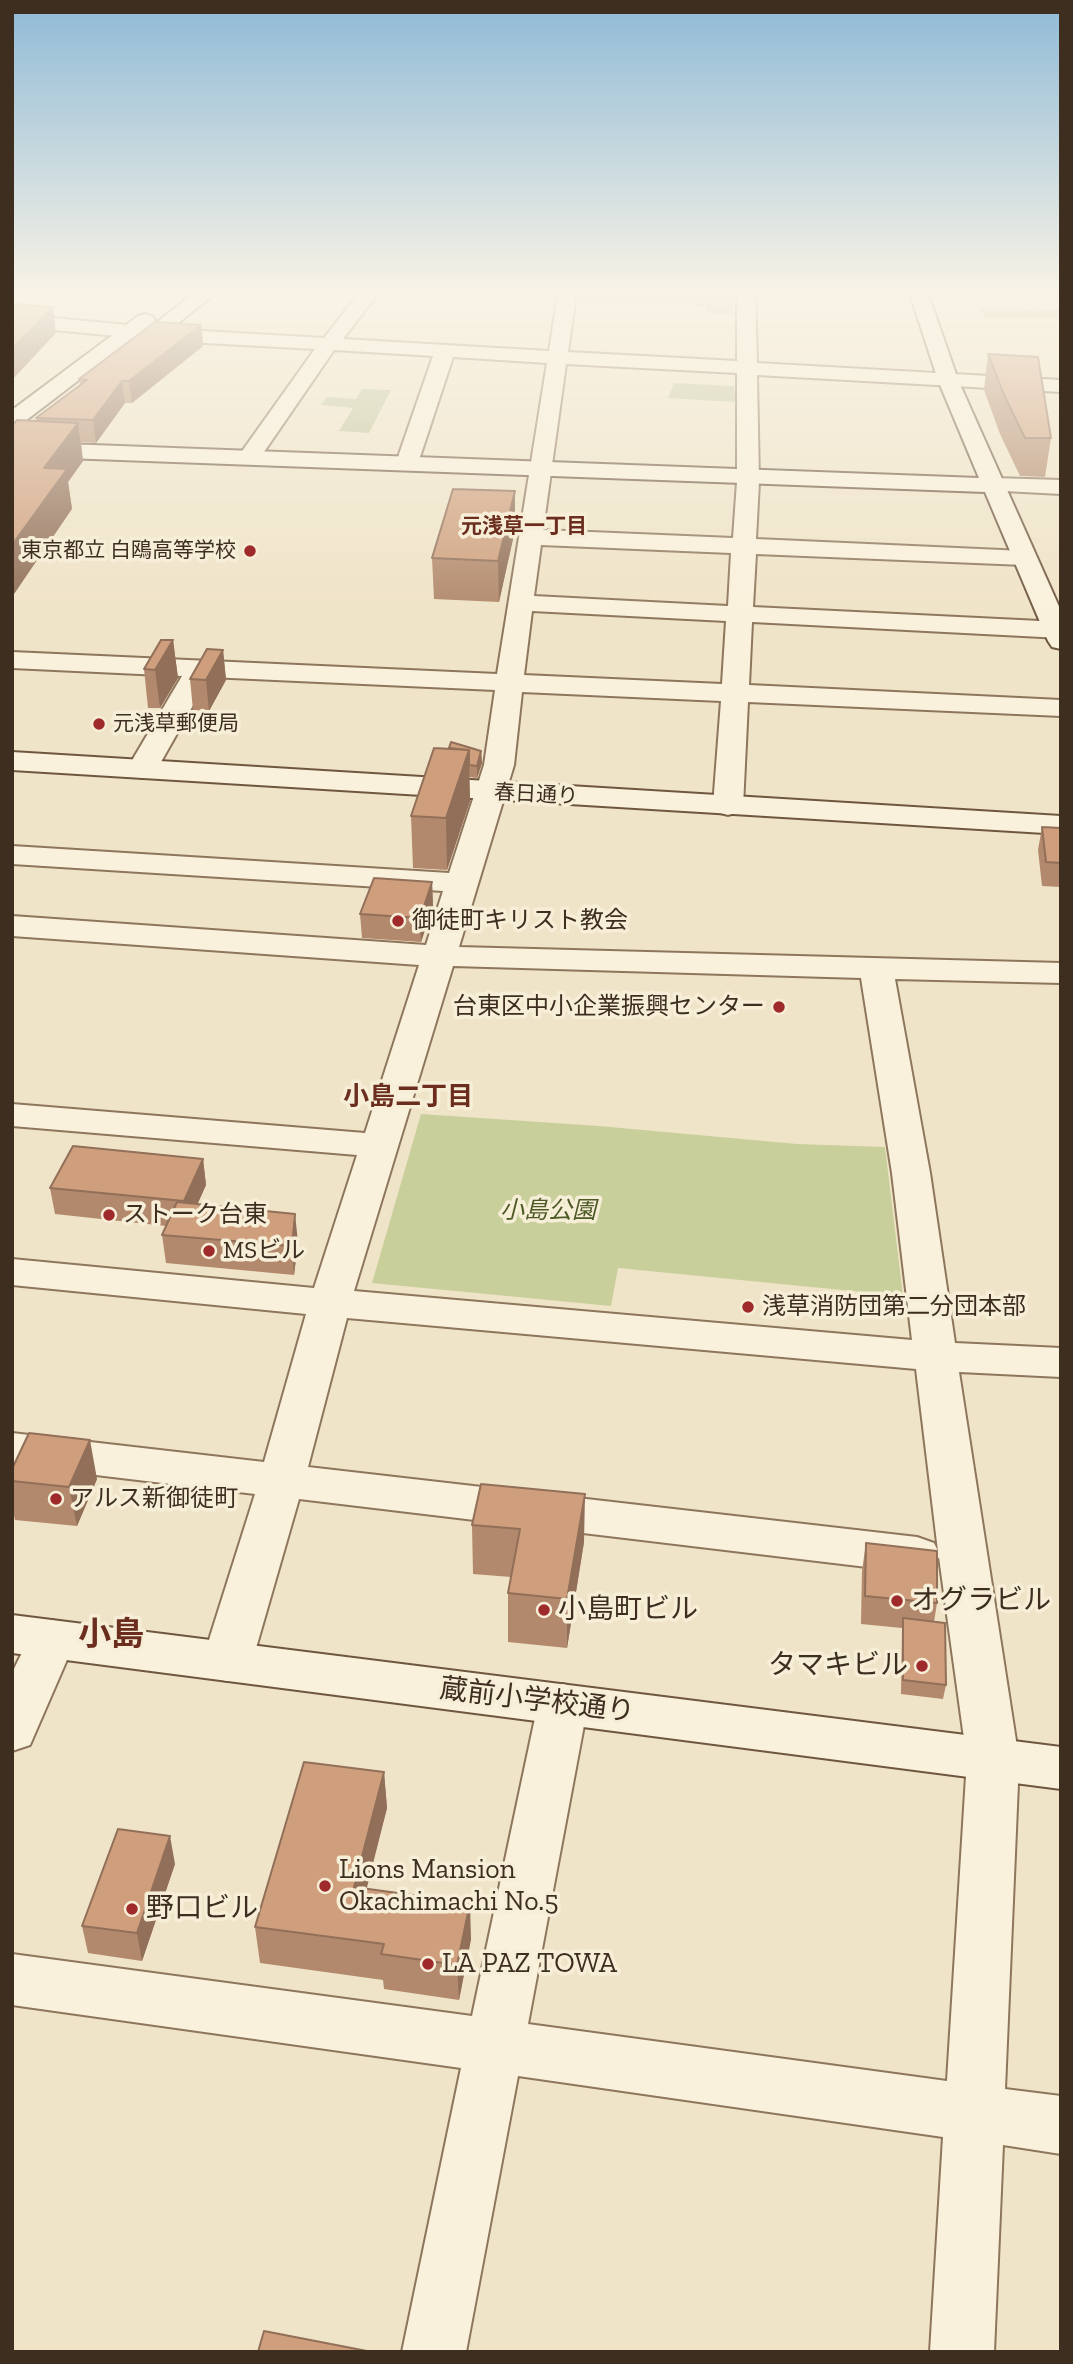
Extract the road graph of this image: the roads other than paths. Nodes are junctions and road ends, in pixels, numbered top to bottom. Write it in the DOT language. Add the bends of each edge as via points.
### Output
graph roads {
  1 [pos="41,398"];
  2 [pos="70,398"];
  3 [pos="291,398"];
  4 [pos="429,398"];
  5 [pos="551,398"];
  6 [pos="747,398"];
  7 [pos="956,398"];
  8 [pos="12,420"];
  9 [pos="12,442"];
  10 [pos="12,449"];
  11 [pos="249,457"];
  12 [pos="407,463"];
  13 [pos="540,468"];
  14 [pos="748,476"];
  15 [pos="993,485"];
  16 [pos="1061,487"];
  17 [pos="530,537"];
  18 [pos="744,546"];
  19 [pos="1024,558"];
  20 [pos="520,603"];
  21 [pos="740,614"];
  22 [pos="1059,634"];
  23 [pos="12,660"];
  24 [pos="200,668"];
  25 [pos="510,683"];
  26 [pos="735,693"];
  27 [pos="1061,708"];
  28 [pos="12,761"];
  29 [pos="142,769"];
  30 [pos="491,792"];
  31 [pos="728,806"];
  32 [pos="1061,825"];
  33 [pos="12,855"];
  34 [pos="463,883"];
  35 [pos="12,926"];
  36 [pos="439,956"];
  37 [pos="876,969"];
  38 [pos="1061,973"];
  39 [pos="12,1115"];
  40 [pos="380,1146"];
  41 [pos="12,1272"];
  42 [pos="330,1303"];
  43 [pos="936,1356"];
  44 [pos="1061,1363"];
  45 [pos="12,1449"];
  46 [pos="282,1480"];
  47 [pos="963,1560"];
  48 [pos="32,1637"];
  49 [pos="227,1662"];
  50 [pos="563,1704"];
  51 [pos="12,1730"];
  52 [pos="993,1760"];
  53 [pos="1061,1768"];
  54 [pos="12,1979"];
  55 [pos="495,2046"];
  56 [pos="975,2112"];
  57 [pos="1061,2124"];
  58 [pos="434,2352"];
  59 [pos="962,2352"];
  1 -- 8 [label="street"];
  2 -- 9 [label="street"];
  3 -- 11 [label="street"];
  4 -- 12 [label="street"];
  5 -- 13 [label="street"];
  6 -- 14 [label="street"];
  7 -- 15 [label="street"];
  10 -- 11 [label="street"];
  11 -- 12 [label="street"];
  12 -- 13 [label="street"];
  13 -- 14 [label="street"];
  13 -- 17 [label="street"];
  14 -- 15 [label="street"];
  14 -- 18 [label="street"];
  15 -- 16 [label="street"];
  15 -- 19 [label="street"];
  17 -- 18 [label="street"];
  17 -- 20 [label="street"];
  18 -- 19 [label="street"];
  18 -- 21 [label="street"];
  19 -- 22 [label="street"];
  20 -- 21 [label="street"];
  20 -- 25 [label="street"];
  21 -- 22 [label="street"];
  21 -- 26 [label="street"];
  23 -- 24 [label="street"];
  24 -- 25 [label="street"];
  24 -- 29 [label="street"];
  25 -- 26 [label="street"];
  25 -- 30 [label="street"];
  26 -- 27 [label="street"];
  26 -- 31 [label="street"];
  28 -- 29 [label="street, 春日通り"];
  29 -- 30 [label="street, 春日通り"];
  30 -- 31 [label="street, 春日通り"];
  30 -- 34 [label="street"];
  31 -- 32 [label="street, 春日通り"];
  33 -- 34 [label="street"];
  34 -- 36 [label="street"];
  35 -- 36 [label="street"];
  36 -- 37 [label="street"];
  36 -- 40 [label="street"];
  37 -- 38 [label="street"];
  37 -- 43 [label="street"];
  39 -- 40 [label="street"];
  40 -- 42 [label="street"];
  41 -- 42 [label="street"];
  42 -- 43 [label="street"];
  42 -- 46 [label="street"];
  43 -- 44 [label="street"];
  43 -- 47 [label="street"];
  45 -- 46 [label="street"];
  46 -- 47 [label="street"];
  46 -- 49 [label="street"];
  47 -- 52 [label="street"];
  48 -- 49 [label="street, 蔵前小学校通り"];
  48 -- 51 [label="street"];
  49 -- 50 [label="street, 蔵前小学校通り"];
  50 -- 52 [label="street, 蔵前小学校通り"];
  50 -- 55 [label="street"];
  52 -- 53 [label="street, 蔵前小学校通り"];
  52 -- 56 [label="street"];
  54 -- 55 [label="street"];
  55 -- 56 [label="street"];
  55 -- 58 [label="street"];
  56 -- 57 [label="street"];
  56 -- 59 [label="street"];
}
